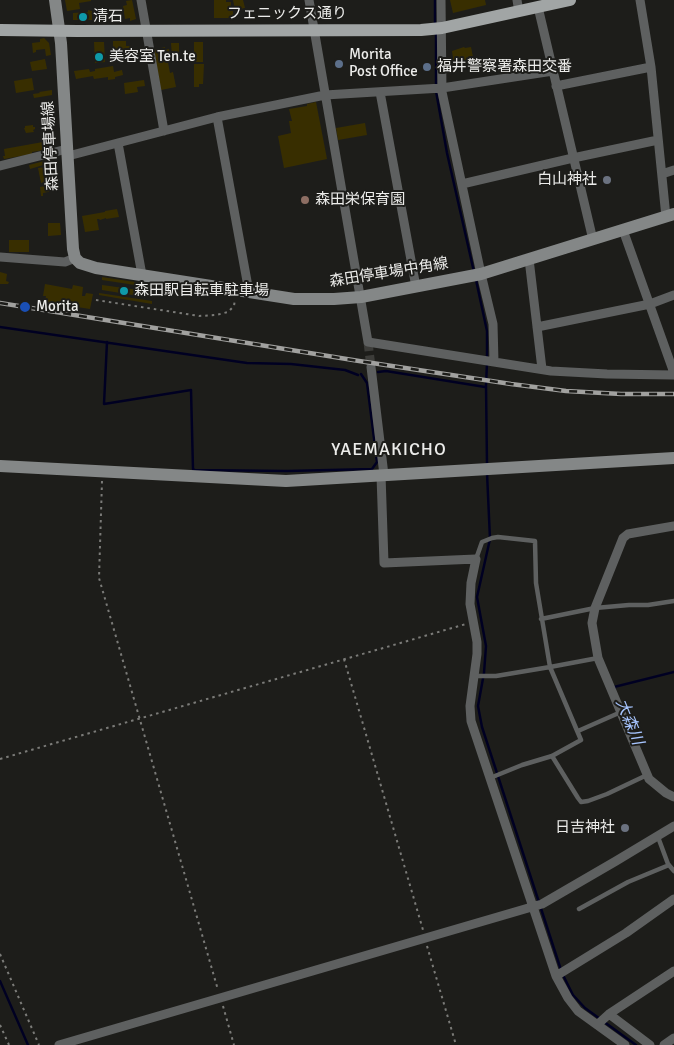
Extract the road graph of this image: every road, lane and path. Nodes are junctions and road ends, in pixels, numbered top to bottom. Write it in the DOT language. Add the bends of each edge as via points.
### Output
graph roads {
  1 [pos="55,0"];
  2 [pos="141,0"];
  3 [pos="309,0"];
  4 [pos="441,0"];
  5 [pos="570,0"];
  6 [pos="640,0"];
  7 [pos="518,6"];
  8 [pos="538,7"];
  9 [pos="442,28"];
  10 [pos="0,30"];
  11 [pos="314,30"];
  12 [pos="60,31"];
  13 [pos="146,31"];
  14 [pos="651,67"];
  15 [pos="553,71"];
  16 [pos="556,86"];
  17 [pos="442,88"];
  18 [pos="380,92"];
  19 [pos="326,95"];
  20 [pos="217,117"];
  21 [pos="164,131"];
  22 [pos="658,140"];
  23 [pos="118,143"];
  24 [pos="67,152"];
  25 [pos="572,158"];
  26 [pos="0,166"];
  27 [pos="674,170"];
  28 [pos="662,174"];
  29 [pos="462,184"];
  30 [pos="670,216"];
  31 [pos="623,230"];
  32 [pos="592,240"];
  33 [pos="0,257"];
  34 [pos="76,258"];
  35 [pos="529,259"];
  36 [pos="142,275"];
  37 [pos="476,275"];
  38 [pos="416,287"];
  39 [pos="236,290"];
  40 [pos="249,292"];
  41 [pos="674,295"];
  42 [pos="361,297"];
  43 [pos="96,300"];
  44 [pos="650,304"];
  45 [pos="537,327"];
  46 [pos="494,362"];
  47 [pos="371,367"];
  48 [pos="542,369"];
  49 [pos="674,374"];
  50 [pos="674,458"];
  51 [pos="0,466"];
  52 [pos="102,471"];
  53 [pos="383,475"];
  54 [pos="674,526"];
  55 [pos="476,558"];
  56 [pos="674,601"];
  57 [pos="595,608"];
  58 [pos="541,620"];
  59 [pos="473,622"];
  60 [pos="598,658"];
  61 [pos="344,659"];
  62 [pos="550,667"];
  63 [pos="477,676"];
  64 [pos="621,712"];
  65 [pos="139,719"];
  66 [pos="578,732"];
  67 [pos="552,756"];
  68 [pos="0,760"];
  69 [pos="647,775"];
  70 [pos="492,777"];
  71 [pos="674,797"];
  72 [pos="674,826"];
  73 [pos="658,837"];
  74 [pos="669,865"];
  75 [pos="674,871"];
  76 [pos="674,900"];
  77 [pos="537,905"];
  78 [pos="580,909"];
  79 [pos="425,938"];
  80 [pos="0,954"];
  81 [pos="674,971"];
  82 [pos="560,974"];
  83 [pos="220,998"];
  84 [pos="603,1020"];
  85 [pos="0,1024"];
  86 [pos="674,1038"];
  87 [pos="9,1045"];
  88 [pos="39,1045"];
  89 [pos="58,1045"];
  90 [pos="234,1045"];
  91 [pos="456,1045"];
  92 [pos="625,1045"];
  93 [pos="650,1045"];
  94 [pos="664,1045"];
  1 -- 12 [label="main road, 森田停車場線"];
  2 -- 13 [label="street"];
  3 -- 11 [label="street"];
  4 -- 9 [label="street"];
  5 -- 8 [label="main road, フェニックス通り"];
  6 -- 14 [label="street"];
  7 -- 8 [label="main road, フェニックス通り"];
  7 -- 9 [label="main road, フェニックス通り"];
  8 -- 15 [label="street"];
  9 -- 11 [label="main road, フェニックス通り"];
  9 -- 17 [label="street"];
  10 -- 12 [label="main road, フェニックス通り"];
  11 -- 13 [label="main road, フェニックス通り"];
  11 -- 19 [label="street"];
  12 -- 13 [label="main road, フェニックス通り"];
  12 -- 24 [label="main road, 森田停車場線"];
  13 -- 21 [label="street"];
  14 -- 16 [label="street"];
  14 -- 22 [label="street"];
  15 -- 16 [label="street"];
  15 -- 17 [label="street"];
  16 -- 25 [label="street"];
  17 -- 18 [label="street"];
  17 -- 29 [label="street"];
  18 -- 19 [label="street"];
  18 -- 38 [label="street"];
  19 -- 20 [label="street"];
  19 -- 42 [label="street"];
  20 -- 21 [label="street"];
  20 -- 40 [label="street"];
  21 -- 23 [label="street"];
  22 -- 25 [label="street"];
  22 -- 28 [label="street"];
  23 -- 24 [label="street"];
  23 -- 36 [label="street"];
  24 -- 26 [label="street"];
  24 -- 34 [label="main road, 森田停車場線"];
  25 -- 29 [label="street"];
  25 -- 32 [label="street"];
  27 -- 28 [label="street"];
  28 -- 30 [label="street"];
  29 -- 37 [label="street"];
  30 -- 31 [label="main road, 森田停車場中角線"];
  31 -- 32 [label="main road, 森田停車場中角線"];
  31 -- 44 [label="street"];
  32 -- 35 [label="main road, 森田停車場中角線"];
  33 -- 34 [label="street" via="65,262"];
  34 -- 36 [label="main road, 森田停車場中角線" via="80,263 96,268"];
  35 -- 37 [label="main road, 森田停車場中角線"];
  35 -- 45 [label="street"];
  36 -- 39 [label="main road, 森田停車場中角線"];
  37 -- 38 [label="main road, 森田停車場中角線"];
  37 -- 46 [label="street" via="493,324"];
  38 -- 42 [label="main road, 森田停車場中角線"];
  39 -- 40 [label="main road, 森田停車場中角線"];
  39 -- 43 [label="path" via="234,306 228,312 216,315 199,316"];
  40 -- 42 [label="main road, 森田停車場中角線" via="310,300"];
  41 -- 44 [label="street"];
  42 -- 46 [label="street" via="368,342"];
  44 -- 45 [label="street"];
  44 -- 49 [label="street"];
  45 -- 48 [label="street"];
  46 -- 48 [label="street"];
  47 -- 53 [label="street"];
  48 -- 49 [label="street" via="607,374"];
  50 -- 53 [label="main road"];
  51 -- 52 [label="main road"];
  52 -- 53 [label="main road" via="286,481"];
  52 -- 65 [label="path" via="99,578"];
  53 -- 55 [label="street" via="384,563"];
  54 -- 57 [label="street" via="628,534 623,538"];
  55 -- 58 [label="lane" via="482,542 492,538 535,541"];
  55 -- 59 [label="street" via="470,604"];
  56 -- 57 [label="lane"];
  57 -- 58 [label="lane"];
  57 -- 60 [label="street" via="592,623"];
  58 -- 62 [label="lane"];
  59 -- 61 [label="path"];
  59 -- 63 [label="street"];
  60 -- 62 [label="lane"];
  60 -- 64 [label="street"];
  61 -- 65 [label="path"];
  61 -- 79 [label="path"];
  62 -- 63 [label="lane"];
  62 -- 66 [label="lane"];
  63 -- 70 [label="street" via="470,706 471,721"];
  64 -- 66 [label="lane"];
  64 -- 69 [label="street"];
  65 -- 68 [label="path"];
  65 -- 83 [label="path"];
  66 -- 67 [label="lane" via="581,740"];
  67 -- 69 [label="lane" via="581,802"];
  67 -- 70 [label="lane"];
  69 -- 71 [label="street"];
  70 -- 77 [label="street"];
  72 -- 73 [label="street"];
  73 -- 74 [label="lane"];
  73 -- 77 [label="street"];
  74 -- 75 [label="lane"];
  74 -- 78 [label="lane" via="628,882"];
  76 -- 82 [label="street"];
  77 -- 79 [label="street"];
  77 -- 82 [label="street"];
  79 -- 83 [label="street"];
  79 -- 91 [label="path"];
  80 -- 88 [label="path"];
  81 -- 84 [label="street"];
  82 -- 84 [label="street" via="568,998 578,1011"];
  83 -- 89 [label="street"];
  83 -- 90 [label="path"];
  84 -- 92 [label="street"];
  84 -- 93 [label="street"];
  85 -- 87 [label="path"];
  86 -- 94 [label="street"];
}
